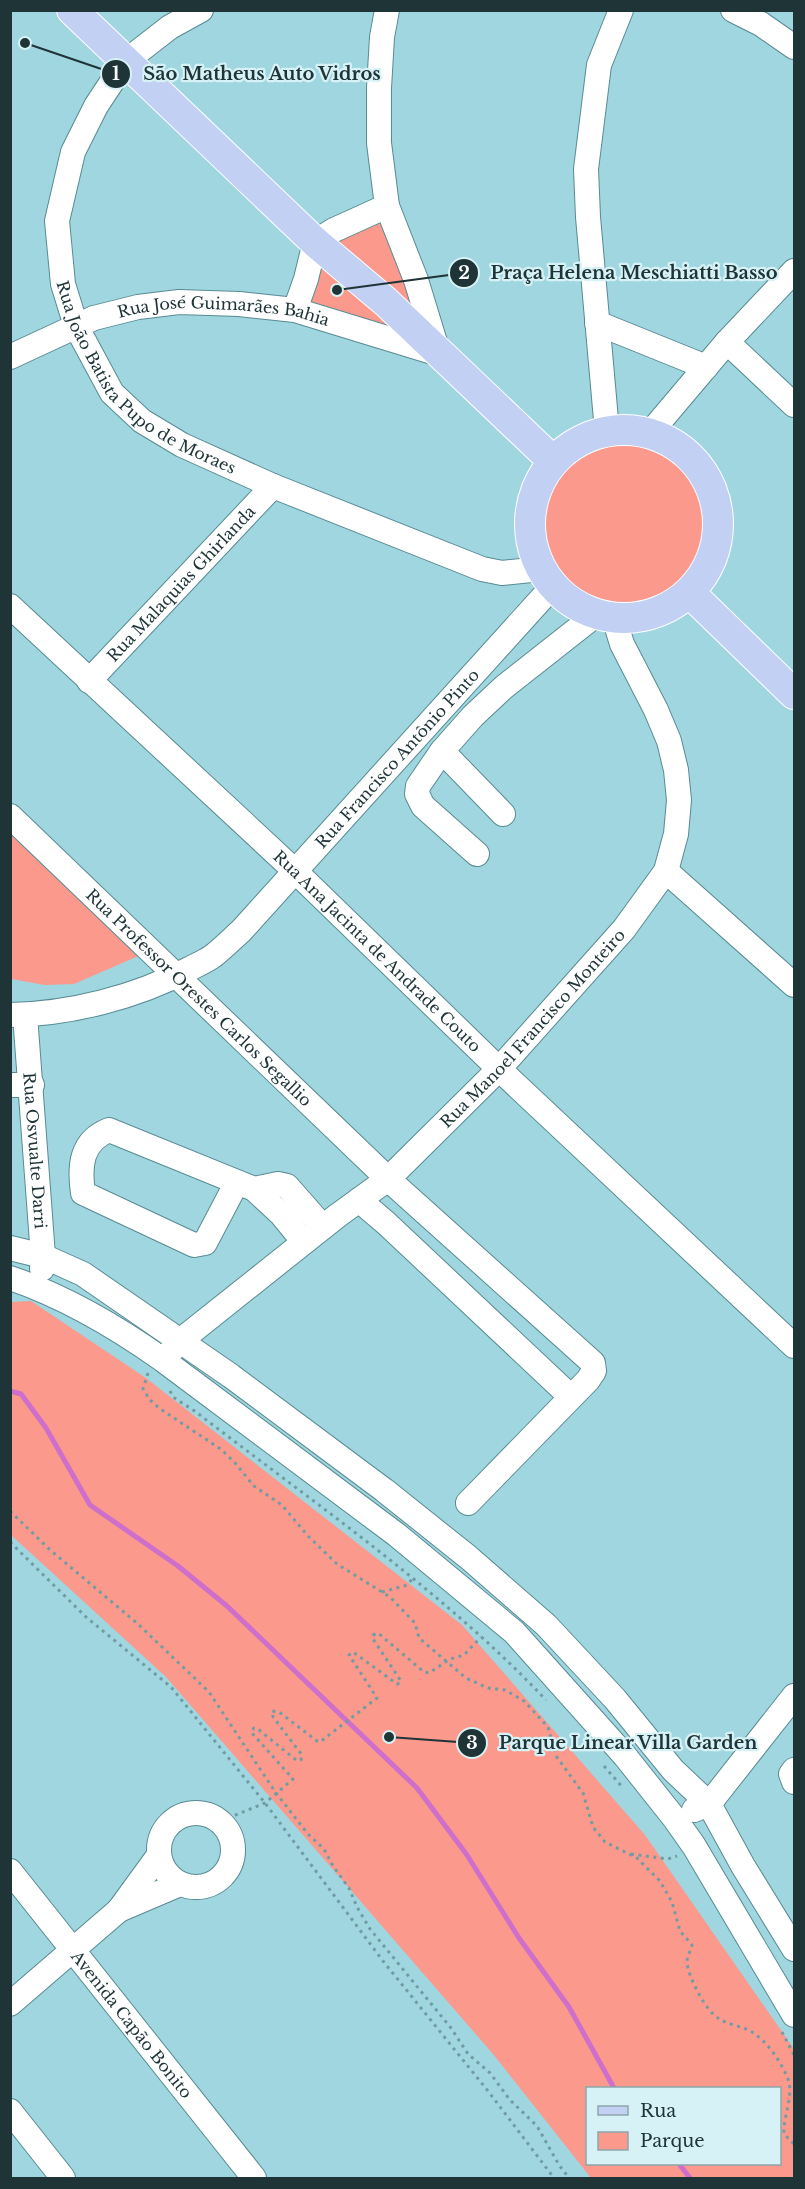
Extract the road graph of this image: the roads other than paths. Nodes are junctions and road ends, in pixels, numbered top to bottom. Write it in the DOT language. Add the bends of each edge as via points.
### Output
graph roads {
  1 [pos="72,10"];
  2 [pos="201,10"];
  3 [pos="387,10"];
  4 [pos="621,10"];
  5 [pos="733,10"];
  6 [pos="795,47"];
  7 [pos="124,62"];
  8 [pos="387,206"];
  9 [pos="315,242"];
  10 [pos="795,271"];
  11 [pos="295,310"];
  12 [pos="597,323"];
  13 [pos="76,326"];
  14 [pos="727,342"];
  15 [pos="439,354"];
  16 [pos="10,357"];
  17 [pos="706,367"];
  18 [pos="795,405"];
  19 [pos="607,432"];
  20 [pos="650,433"];
  21 [pos="554,461"];
  22 [pos="273,486"];
  23 [pos="547,578"];
  24 [pos="690,593"];
  25 [pos="10,606"];
  26 [pos="606,615"];
  27 [pos="89,681"];
  28 [pos="795,694"];
  29 [pos="442,751"];
  30 [pos="503,814"];
  31 [pos="10,816"];
  32 [pos="477,854"];
  33 [pos="295,871"];
  34 [pos="666,871"];
  35 [pos="176,976"];
  36 [pos="795,985"];
  37 [pos="18,1015"];
  38 [pos="499,1069"];
  39 [pos="21,1092"];
  40 [pos="388,1179"];
  41 [pos="246,1186"];
  42 [pos="359,1200"];
  43 [pos="314,1235"];
  44 [pos="10,1248"];
  45 [pos="43,1256"];
  46 [pos="10,1278"];
  47 [pos="41,1288"];
  48 [pos="180,1341"];
  49 [pos="795,1346"];
  50 [pos="158,1365"];
  51 [pos="571,1397"];
  52 [pos="468,1503"];
  53 [pos="795,1696"];
  54 [pos="795,1770"];
  55 [pos="795,1782"];
  56 [pos="709,1804"];
  57 [pos="675,1819"];
  58 [pos="159,1855"];
  59 [pos="10,1871"];
  60 [pos="180,1884"];
  61 [pos="119,1910"];
  62 [pos="72,1949"];
  63 [pos="795,1949"];
  64 [pos="10,2004"];
  65 [pos="787,2021"];
  66 [pos="10,2111"];
  67 [pos="63,2178"];
  68 [pos="254,2178"];
  1 -- 7 [label="main road"];
  2 -- 7 [label="street, Rua João Batista Pupo de Moraes" via="170,27"];
  3 -- 8 [label="street" via="382,37 379,143"];
  4 -- 12 [label="street" via="599,65 586,169"];
  5 -- 6 [label="street"];
  7 -- 9 [label="main road"];
  7 -- 13 [label="street, Rua João Batista Pupo de Moraes" via="73,152 57,221 63,284"];
  8 -- 9 [label="street"];
  8 -- 15 [label="street"];
  9 -- 11 [label="street"];
  9 -- 15 [label="main road" via="386,302"];
  10 -- 14 [label="street"];
  11 -- 13 [label="street, Rua José Guimarães Bahia" via="179,302 138,307"];
  11 -- 15 [label="street, Rua José Guimarães Bahia"];
  12 -- 17 [label="street"];
  12 -- 19 [label="street"];
  13 -- 16 [label="street, Rua José Guimarães Bahia"];
  13 -- 22 [label="street, Rua João Batista Pupo de Moraes" via="112,393 142,422 182,445"];
  14 -- 17 [label="street"];
  14 -- 18 [label="street"];
  15 -- 21 [label="main road"];
  17 -- 20 [label="street"];
  19 -- 20 [label="main road"];
  19 -- 21 [label="main road" via="585,438"];
  20 -- 24 [label="main road" via="679,447 702,469 716,498 718,540 712,561"];
  21 -- 23 [label="main road" via="536,490 530,517 532,545"];
  22 -- 23 [label="street, Rua João Batista Pupo de Moraes" via="482,569"];
  22 -- 27 [label="street, Rua Malaquias Ghirlanda"];
  23 -- 26 [label="main road" via="576,604"];
  23 -- 33 [label="street, Rua Francisco Antônio Pinto"];
  24 -- 26 [label="main road" via="644,617"];
  24 -- 28 [label="main road"];
  25 -- 27 [label="street, Rua Ana Jacinta de Andrade Couto"];
  26 -- 29 [label="street" via="504,687"];
  26 -- 34 [label="street, Rua Manoel Francisco Monteiro" via="656,710 676,770 676,834"];
  27 -- 33 [label="street, Rua Ana Jacinta de Andrade Couto"];
  29 -- 30 [label="street"];
  29 -- 32 [label="street" via="418,786 417,794 423,806"];
  31 -- 35 [label="street, Rua Professor Orestes Carlos Segallio"];
  33 -- 35 [label="street, Rua Francisco Antônio Pinto" via="213,956"];
  33 -- 38 [label="street, Rua Ana Jacinta de Andrade Couto"];
  34 -- 36 [label="street"];
  34 -- 38 [label="street, Rua Manoel Francisco Monteiro" via="624,929"];
  35 -- 37 [label="street, Rua Francisco Antônio Pinto" via="138,992"];
  35 -- 40 [label="street, Rua Professor Orestes Carlos Segallio"];
  37 -- 39 [label="street, Rua Osvualte Darri"];
  38 -- 40 [label="street, Rua Manoel Francisco Monteiro"];
  38 -- 49 [label="street, Rua Ana Jacinta de Andrade Couto"];
  39 -- 45 [label="street, Rua Osvualte Darri"];
  40 -- 42 [label="street, Rua Manoel Francisco Monteiro"];
  40 -- 51 [label="street, Rua Professor Orestes Carlos Segallio" via="593,1363 594,1371"];
  41 -- 41 [label="street" via="109,1130 96,1135 87,1146 82,1172 83,1194 194,1245 205,1243"];
  41 -- 43 [label="street" via="287,1186"];
  42 -- 43 [label="street, Rua Manoel Francisco Monteiro"];
  42 -- 51 [label="street"];
  43 -- 48 [label="street, Rua Manoel Francisco Monteiro"];
  44 -- 45 [label="street"];
  45 -- 47 [label="street, Rua Osvualte Darri"];
  45 -- 48 [label="street" via="83,1274"];
  46 -- 47 [label="street"];
  47 -- 50 [label="street" via="84,1309"];
  48 -- 50 [label="street, Rua Manoel Francisco Monteiro"];
  48 -- 56 [label="street" via="384,1490 546,1625 615,1699 673,1770"];
  50 -- 57 [label="street" via="213,1397 428,1561 514,1632 625,1756"];
  51 -- 52 [label="street, Rua Professor Orestes Carlos Segallio"];
  53 -- 56 [label="street"];
  54 -- 55 [label="street" via="791,1774"];
  56 -- 57 [label="street"];
  56 -- 63 [label="street"];
  57 -- 65 [label="street" via="694,1846"];
  58 -- 60 [label="street" via="168,1874"];
  58 -- 60 [label="street" via="164,1830 184,1814 210,1815 229,1831 234,1854 224,1875 203,1887"];
  58 -- 61 [label="street"];
  59 -- 62 [label="street, Avenida Capão Bonito"];
  60 -- 61 [label="street"];
  61 -- 62 [label="street"];
  62 -- 64 [label="street"];
  62 -- 68 [label="street, Avenida Capão Bonito"];
  66 -- 67 [label="street"];
}
